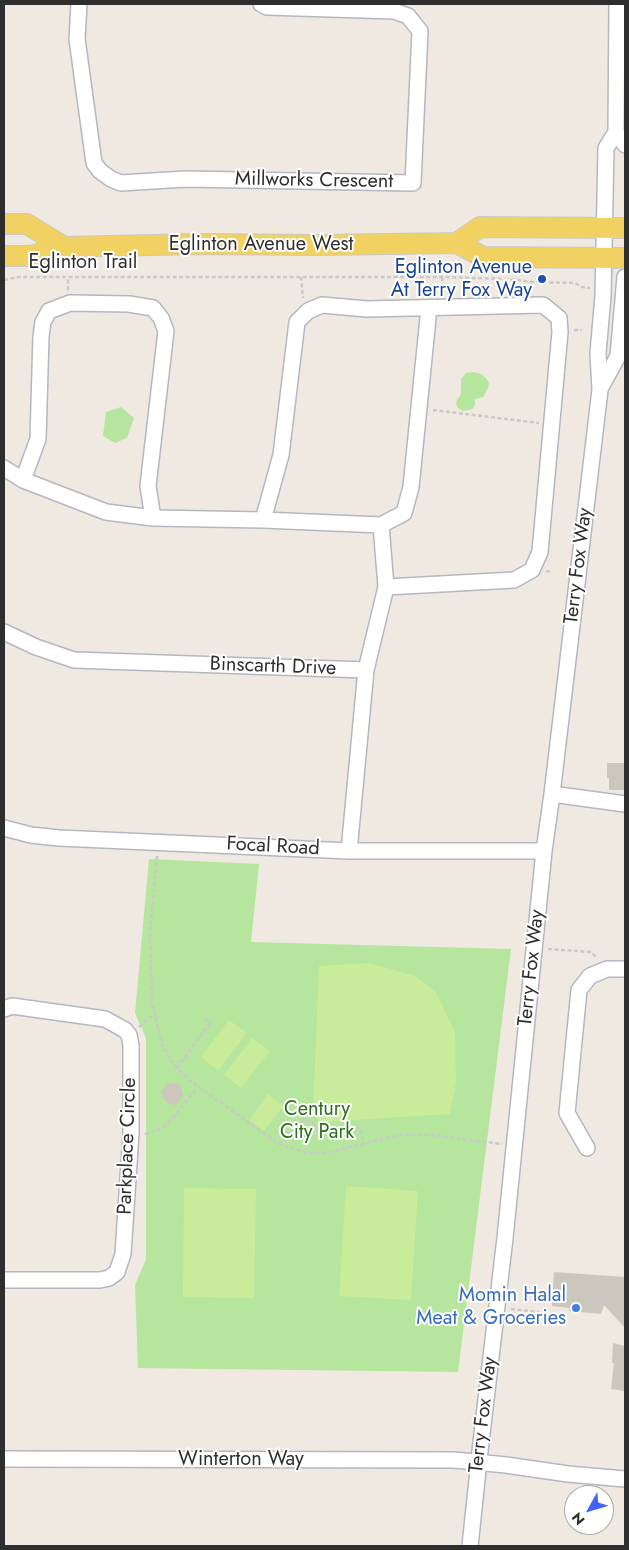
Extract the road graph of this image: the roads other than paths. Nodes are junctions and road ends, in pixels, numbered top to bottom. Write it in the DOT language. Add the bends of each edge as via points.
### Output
graph roads {
  1 [pos="79,4"];
  2 [pos="261,4"];
  3 [pos="617,4"];
  4 [pos="616,132"];
  5 [pos="625,145"];
  6 [pos="4,224"];
  7 [pos="605,228"];
  8 [pos="625,228"];
  9 [pos="457,243"];
  10 [pos="64,247"];
  11 [pos="4,256"];
  12 [pos="604,258"];
  13 [pos="625,258"];
  14 [pos="625,277"];
  15 [pos="429,308"];
  16 [pos="600,390"];
  17 [pos="4,468"];
  18 [pos="23,480"];
  19 [pos="153,518"];
  20 [pos="263,520"];
  21 [pos="381,525"];
  22 [pos="386,587"];
  23 [pos="4,632"];
  24 [pos="366,670"];
  25 [pos="552,794"];
  26 [pos="625,804"];
  27 [pos="4,828"];
  28 [pos="349,851"];
  29 [pos="544,852"];
  30 [pos="625,969"];
  31 [pos="4,1009"];
  32 [pos="587,1148"];
  33 [pos="4,1280"];
  34 [pos="4,1460"];
  35 [pos="479,1462"];
  36 [pos="625,1479"];
  37 [pos="470,1546"];
  1 -- 2 [label="street, Millworks Crescent" via="77,39 94,163 111,179 121,184 185,179 413,183 420,31 408,16 394,11 267,7"];
  3 -- 4 [label="street"];
  4 -- 5 [label="street"];
  4 -- 7 [label="street, Terry Fox Way" via="606,148"];
  6 -- 10 [label="main road" via="27,224"];
  7 -- 8 [label="main road"];
  7 -- 9 [label="main road" via="480,227"];
  7 -- 12 [label="street, Terry Fox Way"];
  9 -- 10 [label="main road, Eglinton Avenue West"];
  9 -- 12 [label="main road" via="483,258"];
  10 -- 11 [label="main road, Eglinton Avenue West" via="31,256"];
  12 -- 13 [label="main road"];
  12 -- 16 [label="street, Terry Fox Way" via="598,353"];
  14 -- 16 [label="street, Terry Fox Way" via="618,356"];
  15 -- 20 [label="street" via="367,309 322,305 308,311 297,322 281,455"];
  15 -- 21 [label="street" via="411,487 404,513"];
  15 -- 22 [label="street" via="543,305 559,318 540,552 532,570 514,580"];
  16 -- 25 [label="street, Terry Fox Way"];
  17 -- 18 [label="street"];
  18 -- 19 [label="street" via="106,512"];
  18 -- 19 [label="street" via="38,438 41,336 49,311 70,303 129,304 153,308 166,331 148,486"];
  19 -- 20 [label="street"];
  20 -- 21 [label="street"];
  21 -- 22 [label="street"];
  22 -- 24 [label="street"];
  23 -- 24 [label="street, Binscarth Drive" via="74,660"];
  24 -- 28 [label="street, Binscarth Drive"];
  25 -- 26 [label="street"];
  25 -- 29 [label="street, Terry Fox Way"];
  27 -- 28 [label="street, Focal Road" via="59,838"];
  28 -- 29 [label="street, Focal Road"];
  29 -- 35 [label="street, Terry Fox Way"];
  30 -- 32 [label="street" via="607,968 590,976 579,990 567,1113"];
  31 -- 33 [label="street, Parkplace Circle" via="12,1006 105,1019 125,1030 131,1045 131,1133 123,1254 117,1272 100,1280"];
  34 -- 35 [label="street, Winterton Way"];
  35 -- 36 [label="street, Winterton Way"];
  35 -- 37 [label="street, Terry Fox Way"];
}
